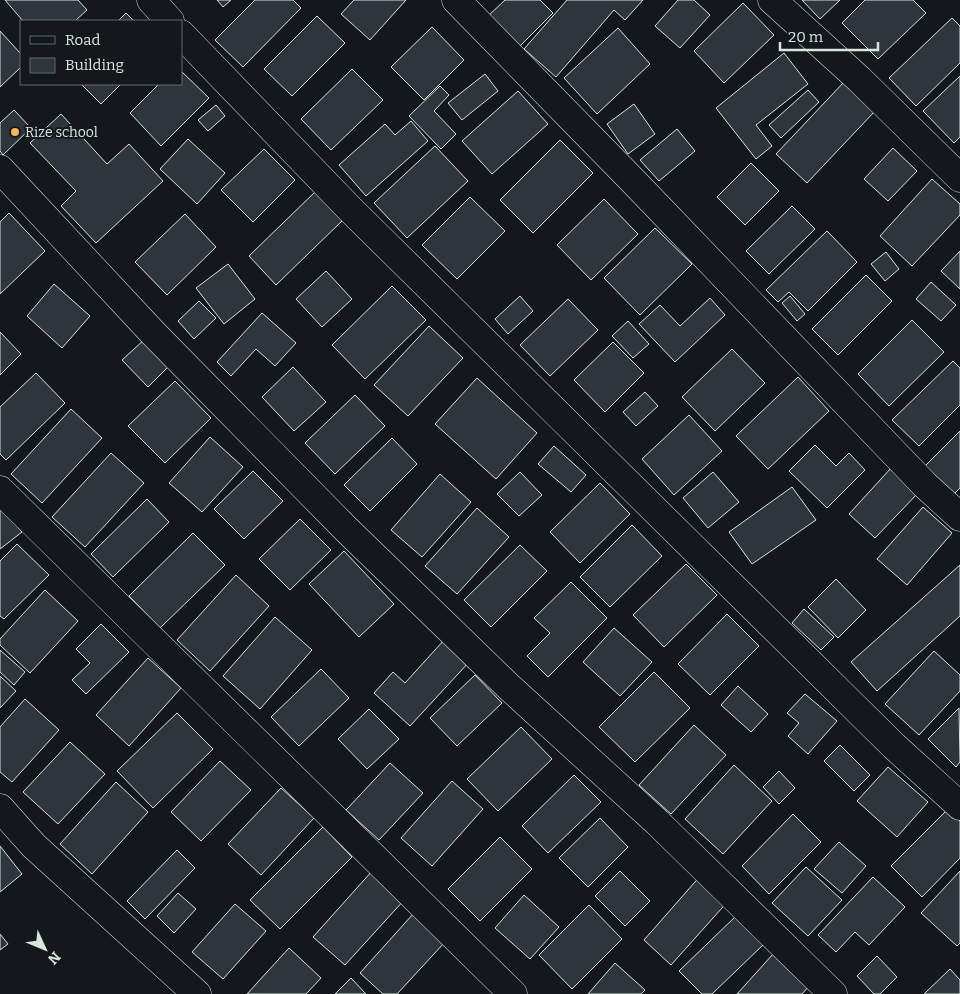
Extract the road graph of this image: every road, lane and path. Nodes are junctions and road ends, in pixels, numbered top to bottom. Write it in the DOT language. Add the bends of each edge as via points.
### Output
graph roads {
  1 [pos="151,0"];
  2 [pos="456,0"];
  3 [pos="772,0"];
  4 [pos="169,20"];
  5 [pos="182,35"];
  6 [pos="0,169"];
  7 [pos="960,178"];
  8 [pos="0,490"];
  9 [pos="960,517"];
  10 [pos="960,806"];
  11 [pos="0,808"];
  12 [pos="197,994"];
  13 [pos="513,994"];
  14 [pos="833,994"];
  1 -- 4 [label="street"];
  2 -- 9 [label="street" via="918,478"];
  3 -- 7 [label="street"];
  5 -- 10 [label="street" via="351,210 894,746"];
  6 -- 14 [label="street" via="153,333 347,530 508,686 658,822"];
  8 -- 13 [label="street"];
  11 -- 12 [label="street" via="34,846"];
}
